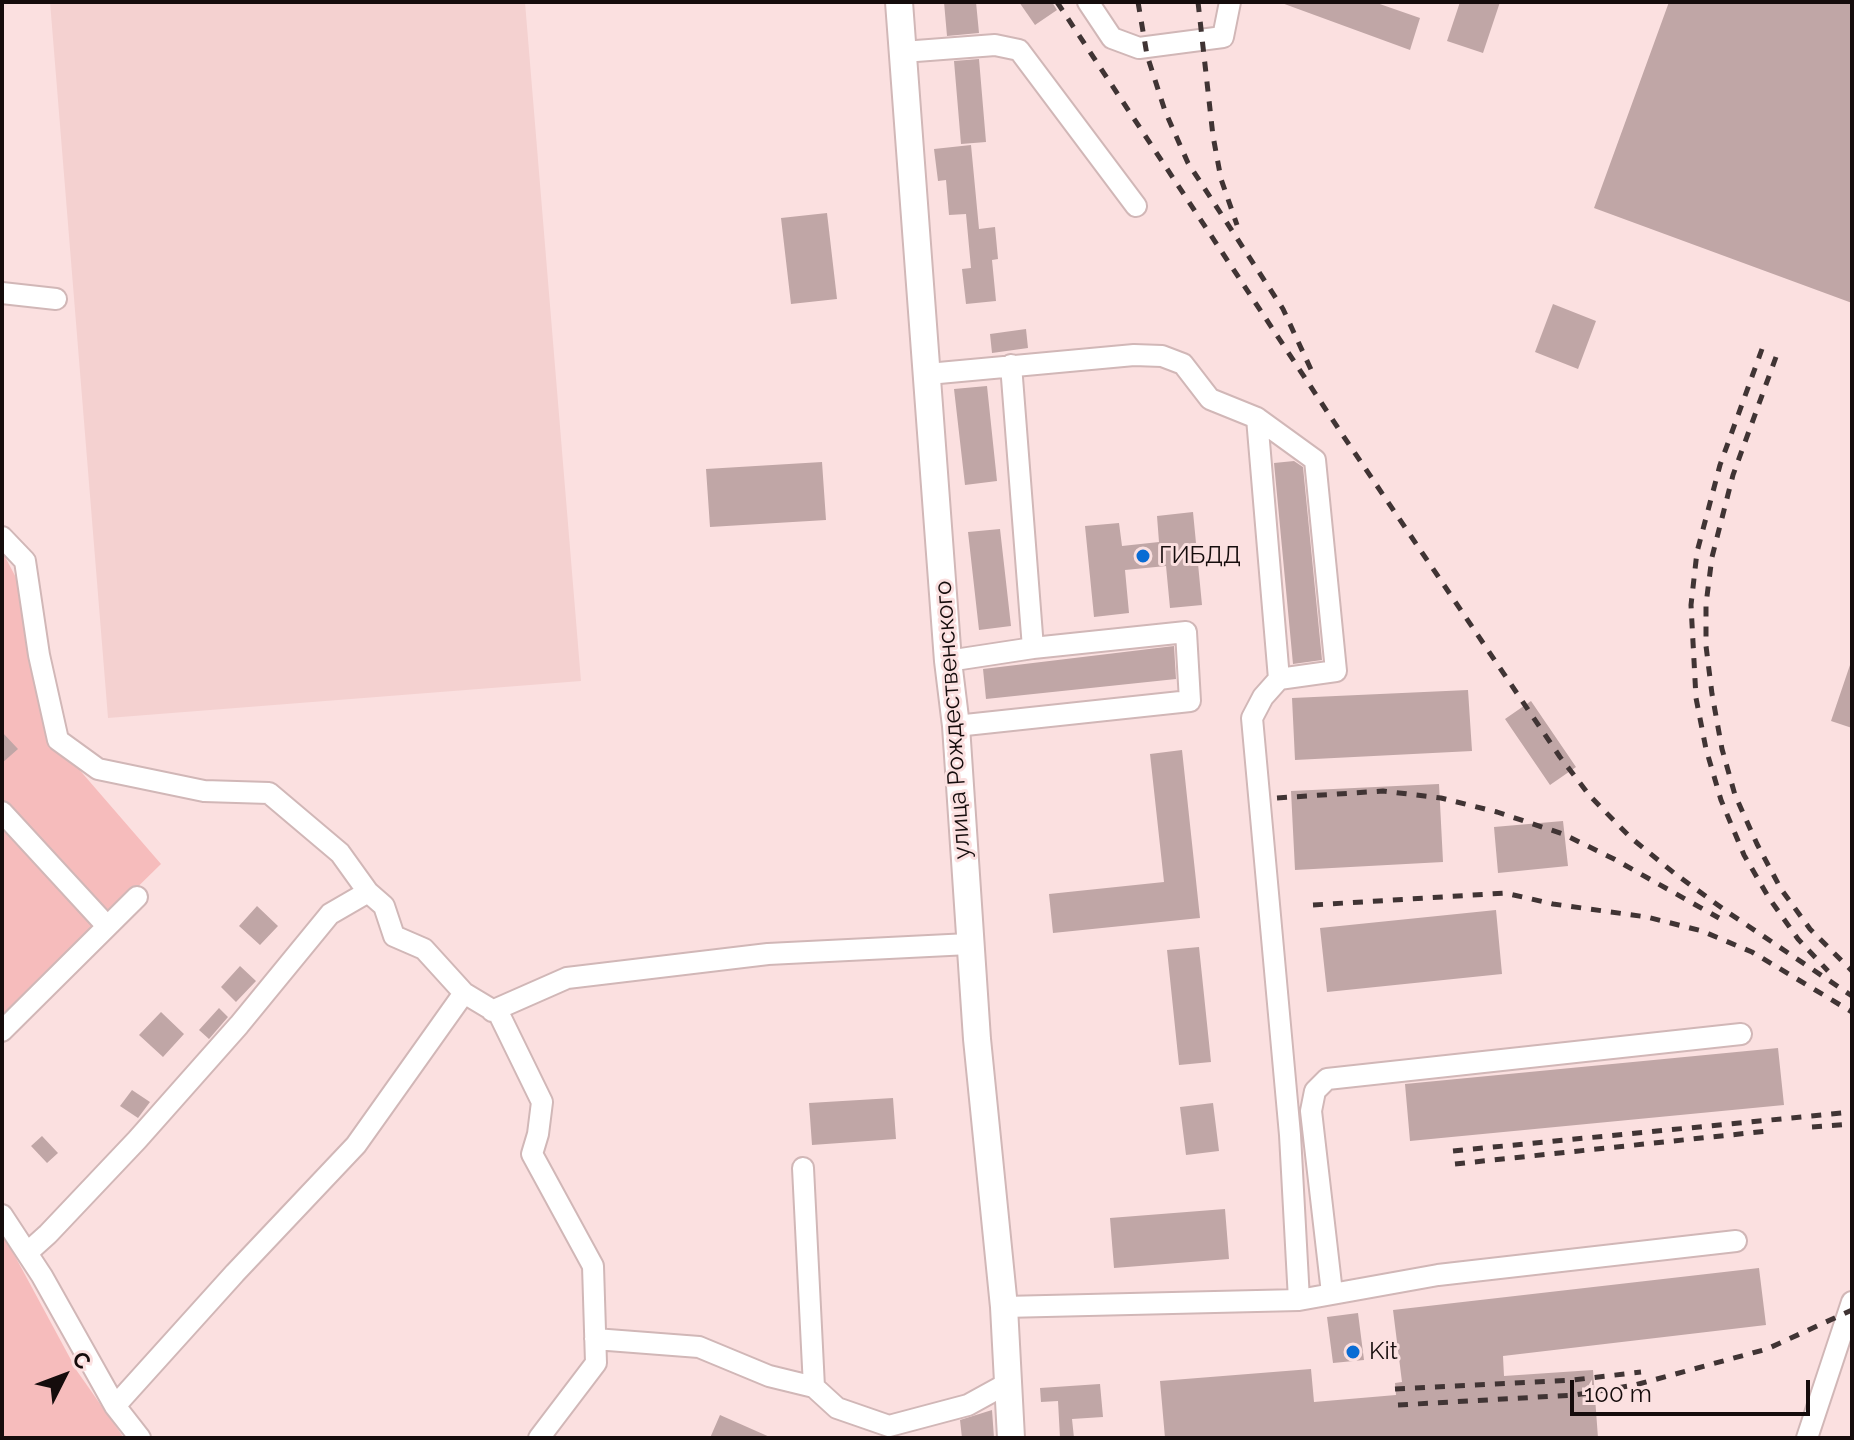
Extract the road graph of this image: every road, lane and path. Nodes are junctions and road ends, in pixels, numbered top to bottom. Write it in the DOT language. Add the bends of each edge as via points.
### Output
graph roads {
  1 [pos="899,2"];
  2 [pos="1088,2"];
  3 [pos="1230,2"];
  4 [pos="903,52"];
  5 [pos="1136,206"];
  6 [pos="2,293"];
  7 [pos="56,299"];
  8 [pos="1011,365"];
  9 [pos="928,374"];
  10 [pos="1257,418"];
  11 [pos="2,537"];
  12 [pos="1033,648"];
  13 [pos="948,661"];
  14 [pos="1279,679"];
  15 [pos="956,726"];
  16 [pos="2,812"];
  17 [pos="368,892"];
  18 [pos="137,897"];
  19 [pos="107,926"];
  20 [pos="969,944"];
  21 [pos="464,993"];
  22 [pos="492,1011"];
  23 [pos="2,1031"];
  24 [pos="1741,1034"];
  25 [pos="803,1168"];
  26 [pos="2,1215"];
  27 [pos="1736,1241"];
  28 [pos="28,1252"];
  29 [pos="1332,1293"];
  30 [pos="1299,1300"];
  31 [pos="1852,1302"];
  32 [pos="1004,1307"];
  33 [pos="1848,1328"];
  34 [pos="595,1339"];
  35 [pos="1008,1383"];
  36 [pos="814,1387"];
  37 [pos="115,1406"];
  38 [pos="140,1438"];
  39 [pos="539,1438"];
  40 [pos="1011,1438"];
  41 [pos="1022,1438"];
  42 [pos="1807,1438"];
  1 -- 4 [label="main road, улица Рождественского"];
  2 -- 3 [label="street" via="1112,38 1139,48 1223,37"];
  4 -- 5 [label="street" via="995,45 1019,50"];
  4 -- 9 [label="main road, улица Рождественского"];
  6 -- 7 [label="street"];
  8 -- 9 [label="street"];
  8 -- 10 [label="street" via="1162,356 1183,364 1210,399"];
  8 -- 12 [label="street"];
  9 -- 13 [label="main road, улица Рождественского"];
  10 -- 14 [label="street"];
  10 -- 14 [label="street" via="1315,460 1336,671"];
  11 -- 17 [label="street" via="25,561 58,740 98,769 204,791 269,793 340,853"];
  12 -- 13 [label="street"];
  12 -- 15 [label="street" via="1186,632 1190,701"];
  13 -- 15 [label="main road, улица Рождественского"];
  14 -- 30 [label="street" via="1252,718 1290,1135"];
  15 -- 20 [label="main road, улица Рождественского"];
  16 -- 19 [label="street"];
  17 -- 21 [label="street" via="384,906 394,936 424,949"];
  17 -- 28 [label="street" via="330,914 147,1129"];
  18 -- 19 [label="street"];
  19 -- 23 [label="street"];
  20 -- 22 [label="street" via="768,954 567,978"];
  20 -- 32 [label="main road, улица Рождественского"];
  21 -- 22 [label="street"];
  21 -- 37 [label="street" via="356,1145"];
  22 -- 34 [label="street" via="499,1014 542,1102 532,1154 593,1266"];
  24 -- 29 [label="street" via="1327,1079 1315,1091 1311,1111"];
  25 -- 36 [label="street"];
  26 -- 28 [label="street"];
  27 -- 29 [label="street" via="1438,1275"];
  28 -- 37 [label="street"];
  29 -- 30 [label="street"];
  30 -- 32 [label="street"];
  31 -- 33 [label="street"];
  32 -- 35 [label="main road, улица Рождественского"];
  32 -- 41 [label="main road"];
  33 -- 42 [label="street"];
  34 -- 36 [label="street" via="699,1347 769,1376"];
  34 -- 39 [label="street" via="596,1363"];
  35 -- 36 [label="street" via="968,1405 889,1426 837,1408"];
  35 -- 40 [label="main road, улица Рождественского"];
  37 -- 38 [label="street"];
}
